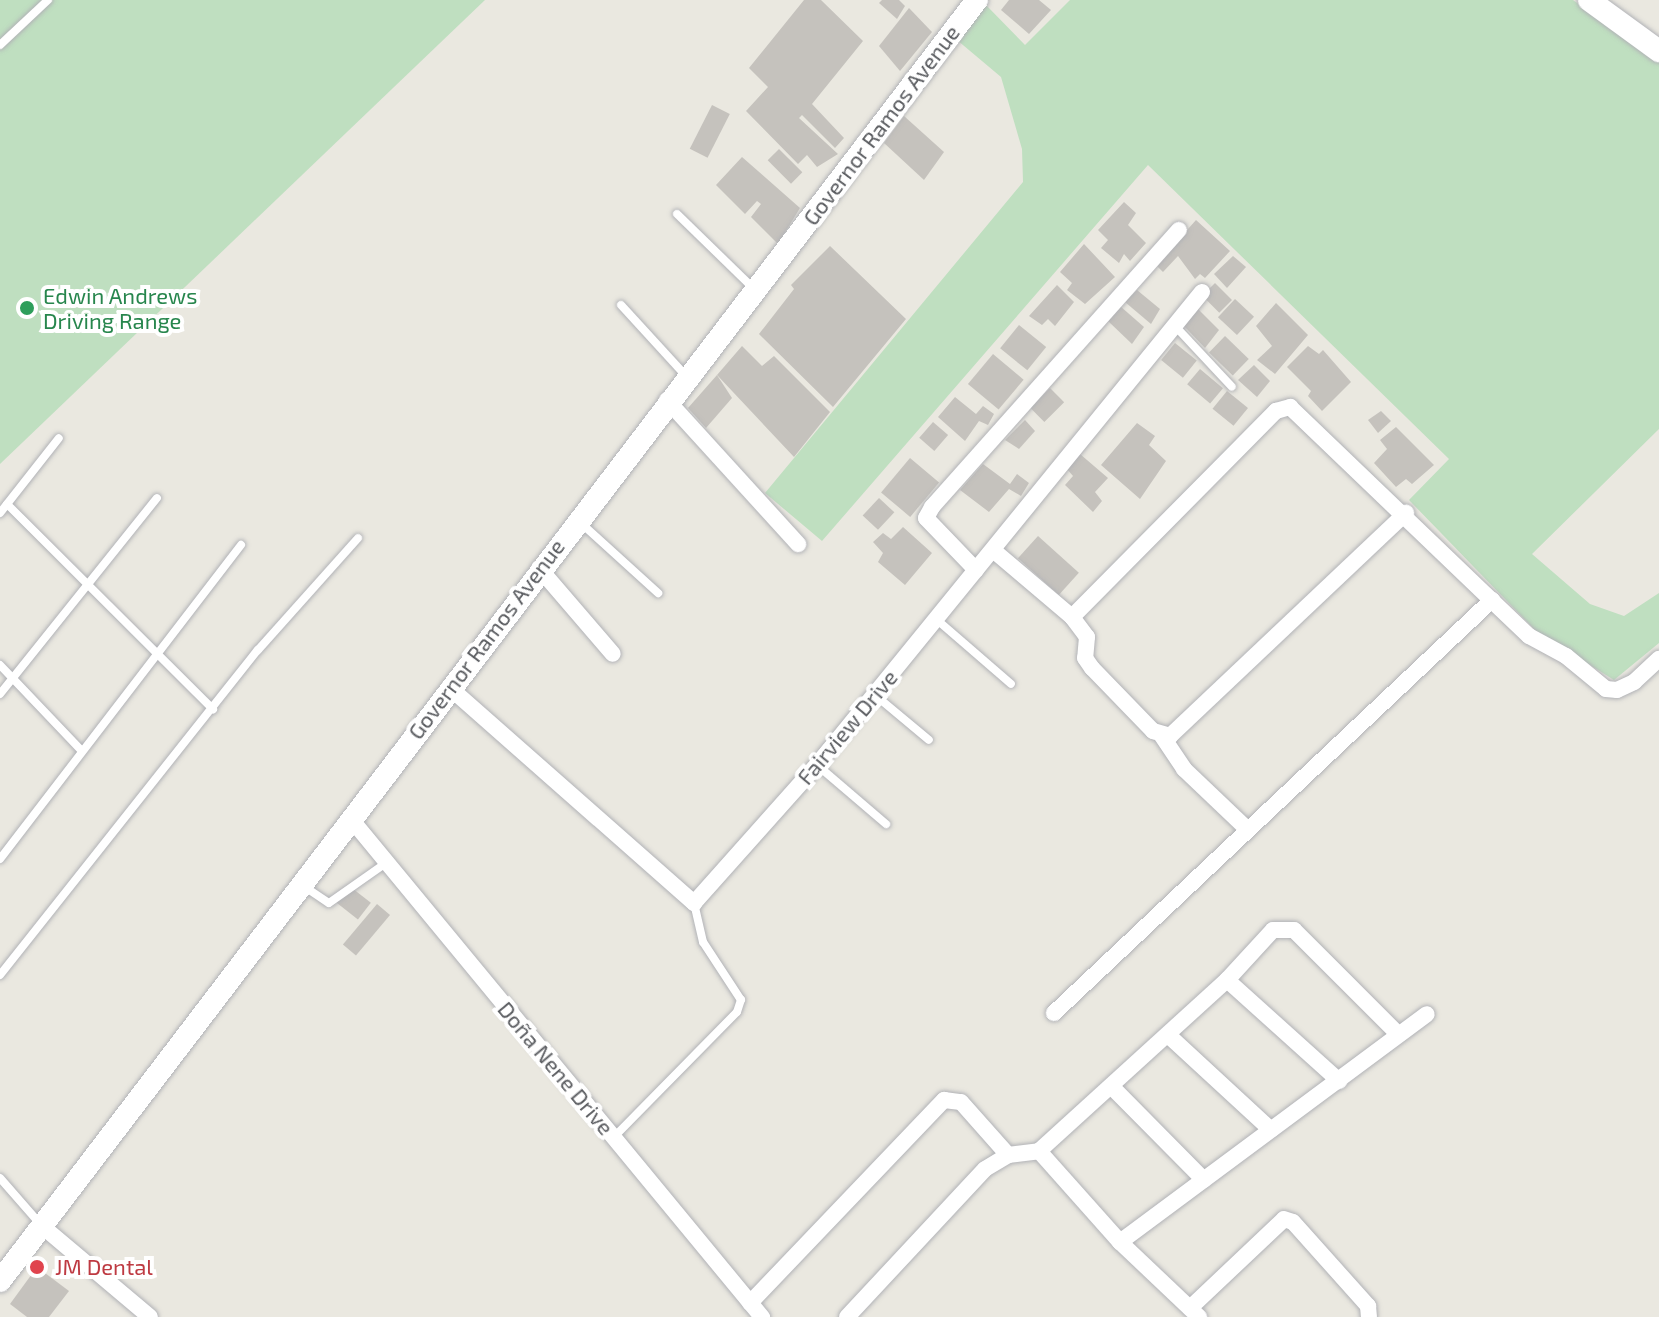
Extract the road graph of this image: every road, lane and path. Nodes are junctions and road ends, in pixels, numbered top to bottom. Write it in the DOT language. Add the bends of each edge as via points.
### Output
graph roads {
  1 [pos="48,0"];
  2 [pos="977,0"];
  3 [pos="1589,0"];
  4 [pos="0,45"];
  5 [pos="1659,51"];
  6 [pos="677,214"];
  7 [pos="1179,230"];
  8 [pos="754,290"];
  9 [pos="1202,292"];
  10 [pos="621,305"];
  11 [pos="1175,326"];
  12 [pos="686,376"];
  13 [pos="1232,387"];
  14 [pos="667,400"];
  15 [pos="59,438"];
  16 [pos="157,498"];
  17 [pos="7,504"];
  18 [pos="0,513"];
  19 [pos="1406,513"];
  20 [pos="577,519"];
  21 [pos="358,538"];
  22 [pos="798,544"];
  23 [pos="241,545"];
  24 [pos="993,550"];
  25 [pos="539,568"];
  26 [pos="976,570"];
  27 [pos="88,585"];
  28 [pos="658,593"];
  29 [pos="1492,600"];
  30 [pos="1072,617"];
  31 [pos="935,619"];
  32 [pos="613,654"];
  33 [pos="155,657"];
  34 [pos="1659,659"];
  35 [pos="0,665"];
  36 [pos="12,677"];
  37 [pos="1011,684"];
  38 [pos="449,687"];
  39 [pos="0,694"];
  40 [pos="875,695"];
  41 [pos="213,709"];
  42 [pos="1162,736"];
  43 [pos="929,740"];
  44 [pos="80,749"];
  45 [pos="817,765"];
  46 [pos="351,819"];
  47 [pos="886,824"];
  48 [pos="1247,829"];
  49 [pos="0,859"];
  50 [pos="386,863"];
  51 [pos="301,884"];
  52 [pos="694,903"];
  53 [pos="0,975"];
  54 [pos="1227,980"];
  55 [pos="1054,1013"];
  56 [pos="1427,1014"];
  57 [pos="1168,1035"];
  58 [pos="1399,1035"];
  59 [pos="1339,1081"];
  60 [pos="1111,1086"];
  61 [pos="1271,1130"];
  62 [pos="614,1138"];
  63 [pos="1039,1151"];
  64 [pos="1008,1155"];
  65 [pos="0,1178"];
  66 [pos="1204,1180"];
  67 [pos="42,1226"];
  68 [pos="1120,1242"];
  69 [pos="0,1281"];
  70 [pos="750,1303"];
  71 [pos="1194,1313"];
  72 [pos="150,1317"];
  73 [pos="762,1317"];
  74 [pos="847,1317"];
  75 [pos="1369,1317"];
  1 -- 4 [label="lane"];
  2 -- 8 [label="main road, Governor Ramos Avenue"];
  3 -- 5 [label="main road"];
  6 -- 8 [label="lane"];
  7 -- 26 [label="street" via="932,507 926,518"];
  8 -- 12 [label="main road, Governor Ramos Avenue"];
  9 -- 11 [label="street, Fairview Drive"];
  10 -- 12 [label="lane"];
  11 -- 13 [label="lane"];
  11 -- 24 [label="street, Fairview Drive"];
  12 -- 14 [label="main road, Governor Ramos Avenue"];
  14 -- 20 [label="main road, Governor Ramos Avenue"];
  14 -- 22 [label="street"];
  15 -- 17 [label="lane"];
  16 -- 27 [label="lane"];
  17 -- 18 [label="lane"];
  17 -- 27 [label="lane"];
  19 -- 29 [label="street"];
  19 -- 30 [label="street" via="1295,410 1283,407"];
  19 -- 42 [label="street" via="1181,729"];
  20 -- 25 [label="main road, Governor Ramos Avenue"];
  20 -- 28 [label="lane"];
  21 -- 41 [label="lane" via="297,603"];
  23 -- 33 [label="lane"];
  24 -- 26 [label="street, Fairview Drive"];
  24 -- 30 [label="street"];
  25 -- 32 [label="street"];
  25 -- 38 [label="main road, Governor Ramos Avenue"];
  26 -- 31 [label="street, Fairview Drive"];
  27 -- 33 [label="lane"];
  27 -- 36 [label="lane"];
  29 -- 34 [label="street" via="1529,636 1566,656 1606,689 1634,682"];
  29 -- 48 [label="street"];
  30 -- 42 [label="street" via="1087,637 1085,658"];
  31 -- 37 [label="lane"];
  31 -- 40 [label="street, Fairview Drive"];
  33 -- 41 [label="lane"];
  33 -- 44 [label="lane"];
  35 -- 36 [label="lane"];
  36 -- 39 [label="lane"];
  36 -- 44 [label="lane"];
  38 -- 46 [label="main road, Governor Ramos Avenue"];
  38 -- 52 [label="street"];
  40 -- 43 [label="lane"];
  40 -- 45 [label="street, Fairview Drive"];
  41 -- 53 [label="lane"];
  42 -- 48 [label="street" via="1184,769"];
  44 -- 49 [label="lane"];
  45 -- 47 [label="lane"];
  45 -- 52 [label="street, Fairview Drive"];
  46 -- 50 [label="street, Doña Nene Drive"];
  46 -- 51 [label="main road, Governor Ramos Avenue"];
  48 -- 55 [label="street"];
  50 -- 51 [label="lane" via="329,903"];
  50 -- 62 [label="street, Doña Nene Drive"];
  51 -- 67 [label="main road, Governor Ramos Avenue"];
  52 -- 62 [label="lane" via="703,942 741,1000 737,1012"];
  54 -- 57 [label="street"];
  54 -- 58 [label="street" via="1273,930 1284,927"];
  54 -- 59 [label="street"];
  56 -- 58 [label="street"];
  57 -- 60 [label="street"];
  57 -- 61 [label="street"];
  58 -- 59 [label="street"];
  59 -- 61 [label="street"];
  60 -- 63 [label="street"];
  60 -- 66 [label="street"];
  61 -- 66 [label="street"];
  62 -- 70 [label="street, Doña Nene Drive"];
  63 -- 64 [label="street"];
  63 -- 68 [label="street"];
  64 -- 70 [label="street" via="961,1102 944,1100"];
  64 -- 74 [label="street" via="985,1169"];
  65 -- 67 [label="lane"];
  66 -- 68 [label="street"];
  67 -- 69 [label="main road, Governor Ramos Avenue"];
  67 -- 72 [label="street"];
  68 -- 71 [label="street"];
  70 -- 73 [label="street, Doña Nene Drive"];
  71 -- 75 [label="street" via="1284,1219 1293,1222 1368,1306"];
}
